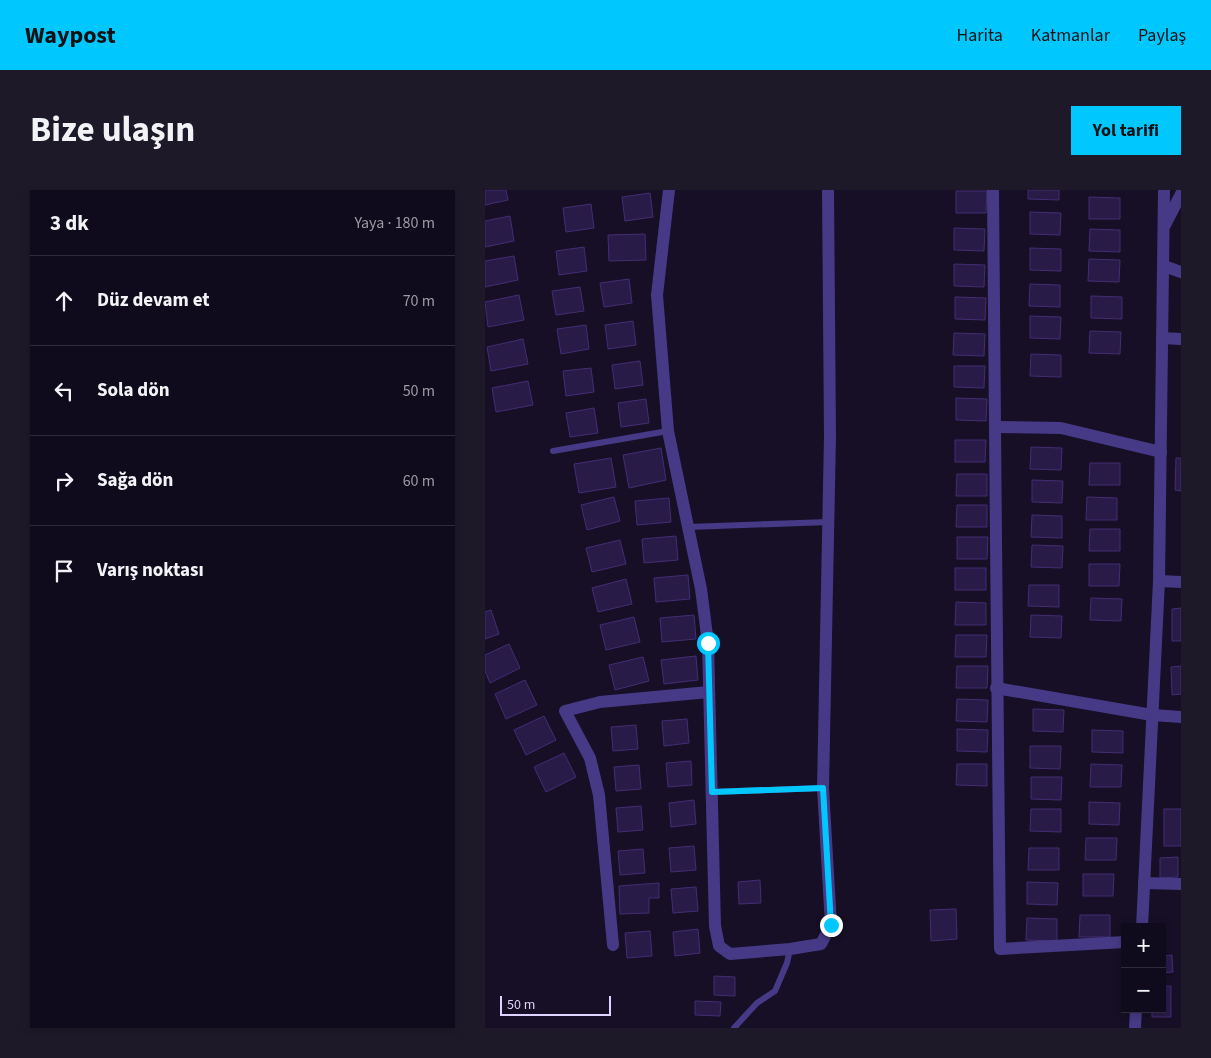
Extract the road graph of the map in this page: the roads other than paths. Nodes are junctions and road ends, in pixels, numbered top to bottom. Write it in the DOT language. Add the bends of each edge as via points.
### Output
graph roads {
  1 [pos="669,190"];
  2 [pos="828,190"];
  3 [pos="993,190"];
  4 [pos="1164,190"];
  5 [pos="1181,194"];
  6 [pos="1164,226"];
  7 [pos="1164,266"];
  8 [pos="1181,272"];
  9 [pos="1162,338"];
  10 [pos="1181,339"];
  11 [pos="996,427"];
  12 [pos="669,431"];
  13 [pos="553,451"];
  14 [pos="1161,452"];
  15 [pos="829,522"];
  16 [pos="689,527"];
  17 [pos="1159,581"];
  18 [pos="1181,582"];
  19 [pos="996,688"];
  20 [pos="709,692"];
  21 [pos="1152,715"];
  22 [pos="1181,717"];
  23 [pos="823,788"];
  24 [pos="712,792"];
  25 [pos="1144,884"];
  26 [pos="1181,884"];
  27 [pos="1141,923"];
  28 [pos="1121,942"];
  29 [pos="613,945"];
  30 [pos="790,949"];
  31 [pos="1136,1013"];
  32 [pos="734,1028"];
  33 [pos="1135,1028"];
  1 -- 12 [label="street" via="657,295"];
  2 -- 15 [label="street"];
  3 -- 11 [label="street"];
  4 -- 6 [label="street"];
  5 -- 6 [label="street"];
  6 -- 7 [label="street"];
  7 -- 8 [label="street"];
  7 -- 9 [label="street"];
  9 -- 10 [label="street"];
  9 -- 14 [label="street"];
  11 -- 14 [label="street" via="1061,428"];
  11 -- 19 [label="street"];
  12 -- 13 [label="lane"];
  12 -- 16 [label="street"];
  14 -- 17 [label="street"];
  15 -- 16 [label="lane"];
  15 -- 23 [label="street"];
  16 -- 20 [label="street" via="708,643"];
  17 -- 18 [label="street"];
  17 -- 21 [label="street"];
  19 -- 21 [label="street"];
  19 -- 28 [label="street" via="1000,949"];
  20 -- 24 [label="street"];
  20 -- 29 [label="street" via="600,702 565,711 590,758 599,795"];
  21 -- 22 [label="street"];
  21 -- 25 [label="street"];
  23 -- 24 [label="lane"];
  23 -- 30 [label="street" via="831,925 821,944"];
  24 -- 30 [label="street" via="715,926 719,946 730,954"];
  25 -- 26 [label="street"];
  25 -- 27 [label="street"];
  30 -- 32 [label="lane" via="775,991 757,1003"];
  31 -- 33 [label="street"];
}
